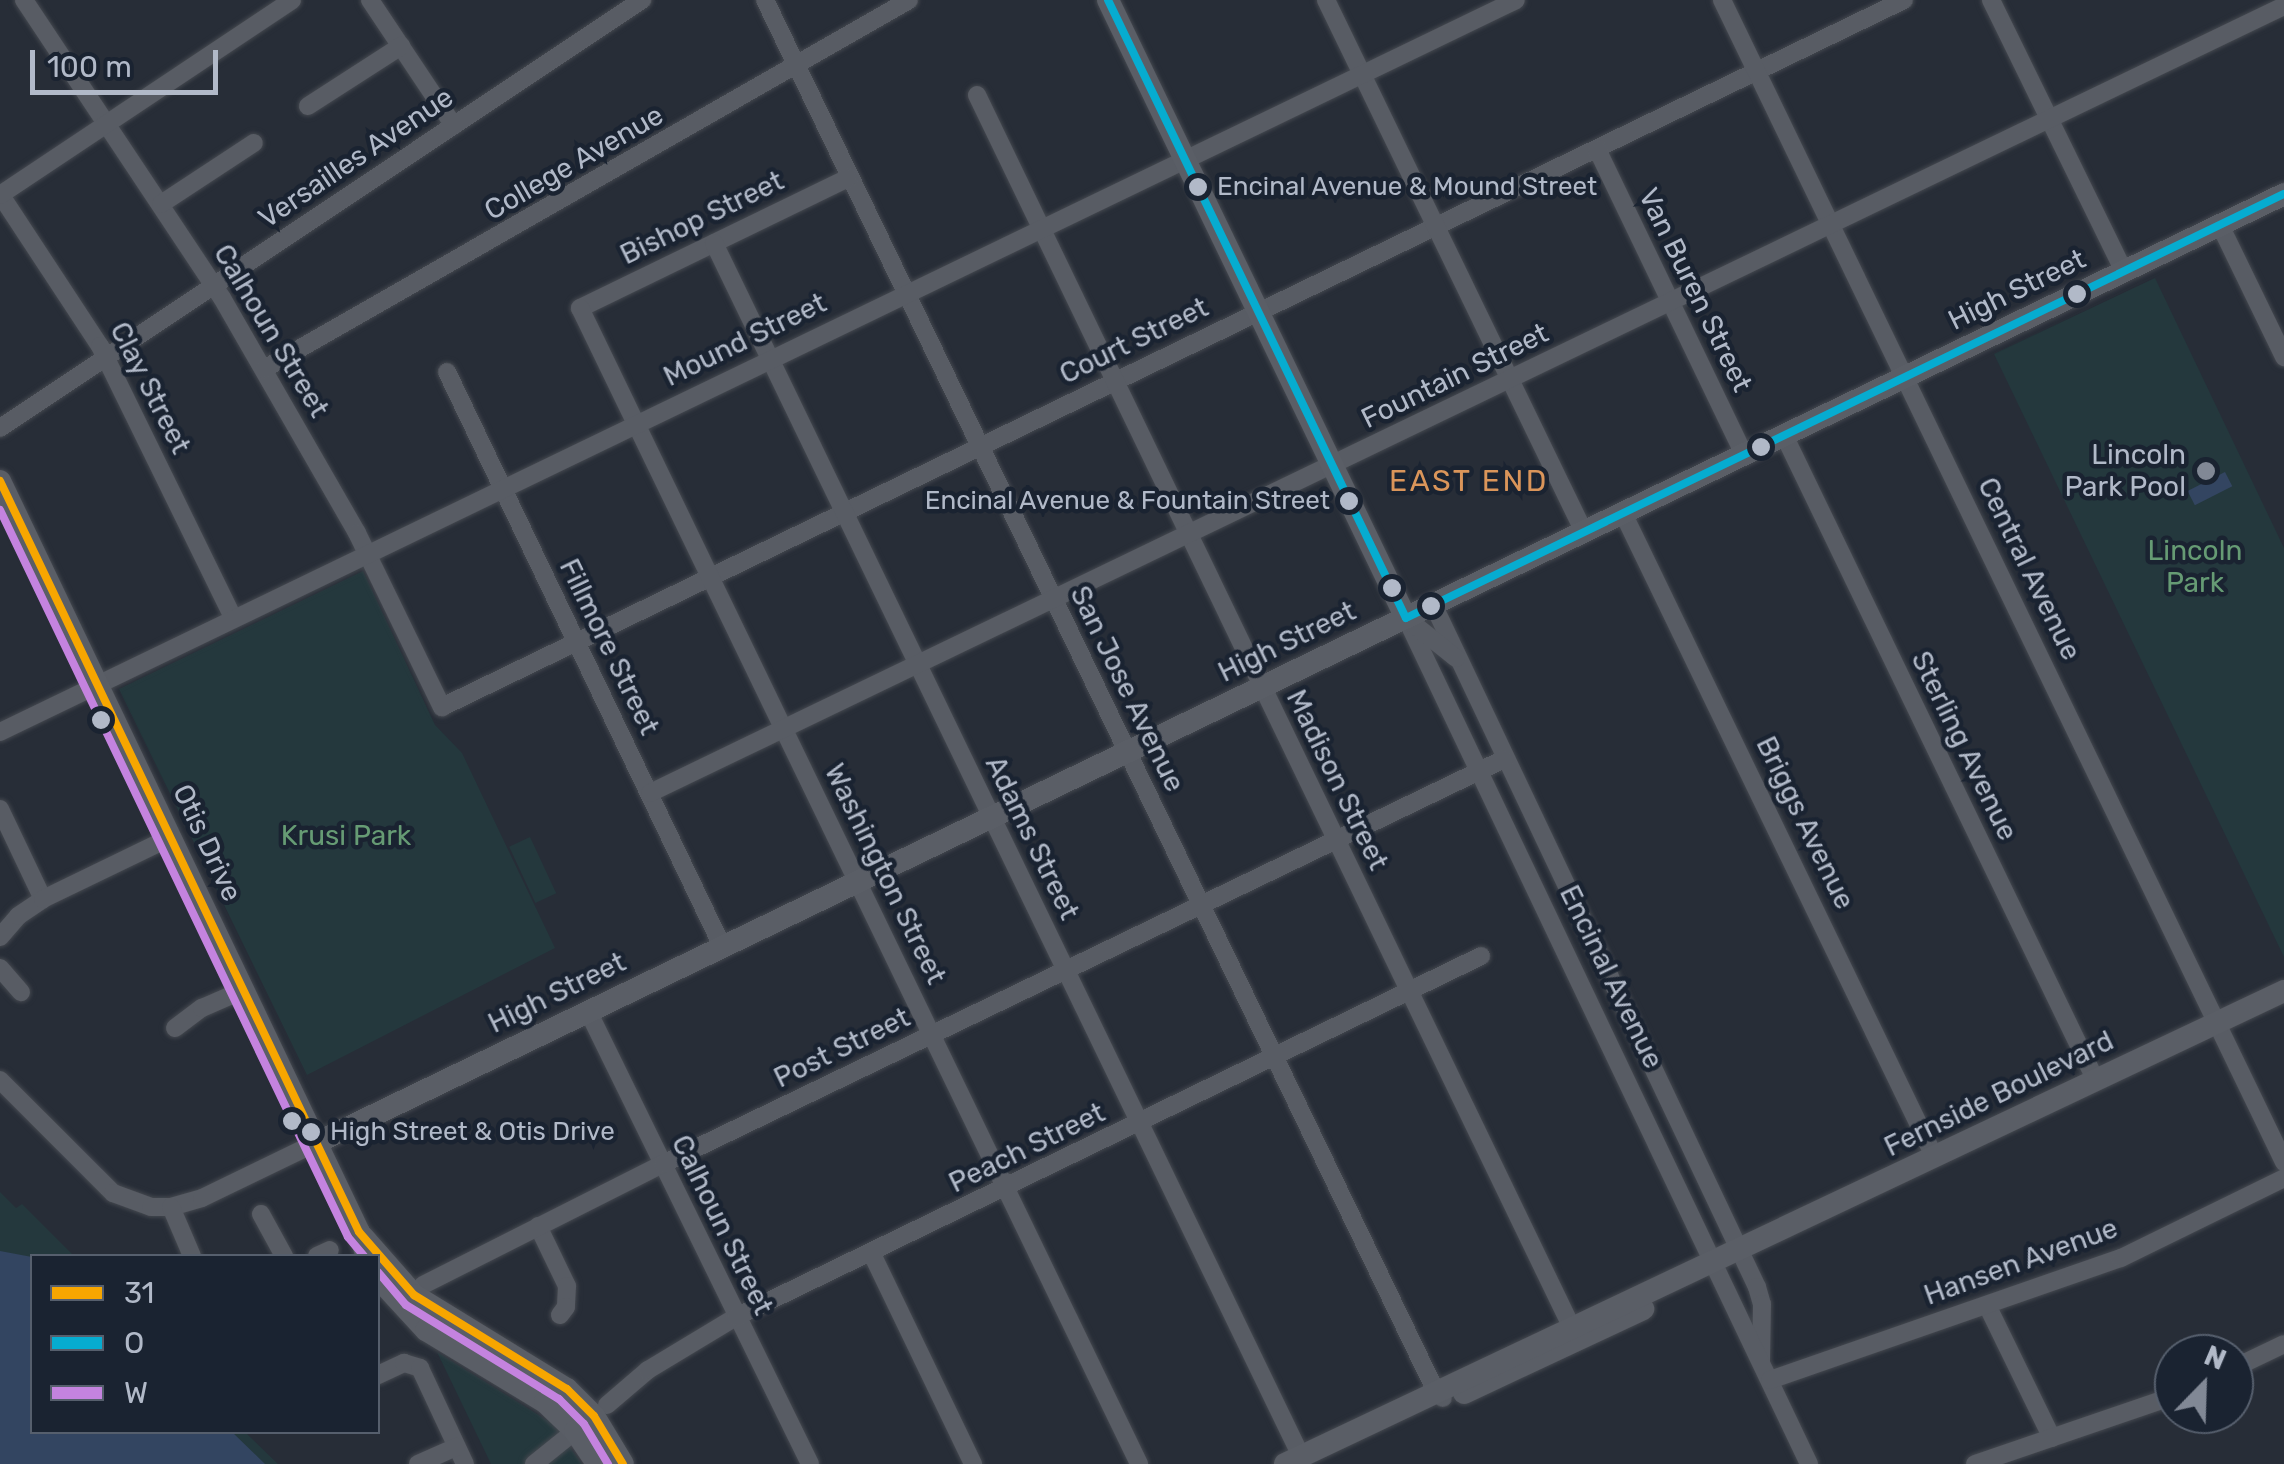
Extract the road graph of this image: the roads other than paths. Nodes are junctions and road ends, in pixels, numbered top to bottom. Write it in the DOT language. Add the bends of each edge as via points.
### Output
graph roads {
  1 [pos="24,0"];
  2 [pos="292,0"];
  3 [pos="370,0"];
  4 [pos="642,0"];
  5 [pos="765,0"];
  6 [pos="909,0"];
  7 [pos="1108,0"];
  8 [pos="1326,0"];
  9 [pos="1516,0"];
  10 [pos="1722,0"];
  11 [pos="1904,0"];
  12 [pos="1991,0"];
  13 [pos="2284,6"];
  14 [pos="401,46"];
  15 [pos="795,66"];
  16 [pos="1757,71"];
  17 [pos="1362,75"];
  18 [pos="977,94"];
  19 [pos="308,106"];
  20 [pos="2049,120"];
  21 [pos="107,123"];
  22 [pos="454,126"];
  23 [pos="254,143"];
  24 [pos="1597,149"];
  25 [pos="1185,158"];
  26 [pos="848,178"];
  27 [pos="2284,194"];
  28 [pos="0,195"];
  29 [pos="162,204"];
  30 [pos="1831,224"];
  31 [pos="2220,225"];
  32 [pos="1435,228"];
  33 [pos="1040,229"];
  34 [pos="714,243"];
  35 [pos="2124,272"];
  36 [pos="214,286"];
  37 [pos="904,294"];
  38 [pos="1670,302"];
  39 [pos="580,308"];
  40 [pos="1258,311"];
  41 [pos="106,357"];
  42 [pos="2284,357"];
  43 [pos="770,359"];
  44 [pos="264,369"];
  45 [pos="447,372"];
  46 [pos="1905,376"];
  47 [pos="1510,380"];
  48 [pos="1113,381"];
  49 [pos="636,424"];
  50 [pos="0,428"];
  51 [pos="1784,435"];
  52 [pos="979,448"];
  53 [pos="1744,454"];
  54 [pos="1333,465"];
  55 [pos="0,481"];
  56 [pos="502,489"];
  57 [pos="844,512"];
  58 [pos="1623,512"];
  59 [pos="1584,532"];
  60 [pos="1187,535"];
  61 [pos="367,553"];
  62 [pos="710,577"];
  63 [pos="1052,599"];
  64 [pos="1434,604"];
  65 [pos="232,618"];
  66 [pos="1406,618"];
  67 [pos="577,642"];
  68 [pos="1457,659"];
  69 [pos="918,664"];
  70 [pos="98,683"];
  71 [pos="1261,687"];
  72 [pos="442,707"];
  73 [pos="784,728"];
  74 [pos="0,732"];
  75 [pos="1128,752"];
  76 [pos="1504,759"];
  77 [pos="1477,772"];
  78 [pos="650,793"];
  79 [pos="0,809"];
  80 [pos="991,816"];
  81 [pos="171,837"];
  82 [pos="1337,841"];
  83 [pos="856,882"];
  84 [pos="43,899"];
  85 [pos="1201,905"];
  86 [pos="1578,915"];
  87 [pos="1553,927"];
  88 [pos="0,938"];
  89 [pos="722,946"];
  90 [pos="1481,956"];
  91 [pos="0,968"];
  92 [pos="1066,971"];
  93 [pos="243,990"];
  94 [pos="2284,991"];
  95 [pos="22,992"];
  96 [pos="1409,993"];
  97 [pos="588,1012"];
  98 [pos="2216,1023"];
  99 [pos="175,1028"];
  100 [pos="933,1034"];
  101 [pos="1275,1058"];
  102 [pos="0,1080"];
  103 [pos="2096,1081"];
  104 [pos="1140,1123"];
  105 [pos="316,1143"];
  106 [pos="1935,1158"];
  107 [pos="2284,1162"];
  108 [pos="663,1164"];
  109 [pos="2284,1178"];
  110 [pos="1006,1188"];
  111 [pos="171,1207"];
  112 [pos="261,1214"];
  113 [pos="538,1226"];
  114 [pos="359,1232"];
  115 [pos="1740,1252"];
  116 [pos="191,1254"];
  117 [pos="283,1254"];
  118 [pos="365,1254"];
  119 [pos="378,1254"];
  120 [pos="872,1254"];
  121 [pos="380,1256"];
  122 [pos="1715,1265"];
  123 [pos="380,1280"];
  124 [pos="423,1285"];
  125 [pos="1987,1305"];
  126 [pos="560,1315"];
  127 [pos="736,1317"];
  128 [pos="1571,1326"];
  129 [pos="1548,1337"];
  130 [pos="2284,1344"];
  131 [pos="2254,1358"];
  132 [pos="1765,1371"];
  133 [pos="380,1374"];
  134 [pos="1504,1376"];
  135 [pos="1440,1395"];
  136 [pos="2154,1403"];
  137 [pos="607,1404"];
  138 [pos="576,1431"];
  139 [pos="2052,1438"];
  140 [pos="460,1455"];
  141 [pos="1298,1461"];
  142 [pos="809,1463"];
  143 [pos="418,1464"];
  144 [pos="534,1464"];
  145 [pos="597,1464"];
  146 [pos="624,1464"];
  147 [pos="973,1464"];
  148 [pos="1139,1464"];
  149 [pos="1809,1464"];
  150 [pos="1975,1464"];
  1 -- 21 [label="street, Calhoun Street"];
  2 -- 21 [label="street"];
  3 -- 14 [label="street"];
  4 -- 22 [label="street, Versailles Avenue"];
  5 -- 15 [label="street, San Jose Avenue"];
  6 -- 15 [label="street, College Avenue"];
  7 -- 25 [label="main road, Encinal Avenue"];
  8 -- 17 [label="street"];
  9 -- 17 [label="street, Mound Street"];
  10 -- 16 [label="street, Central Avenue"];
  11 -- 16 [label="street, Court Street"];
  12 -- 20 [label="street"];
  13 -- 20 [label="street, Fountain Street"];
  14 -- 19 [label="street"];
  14 -- 22 [label="street"];
  15 -- 26 [label="street, San Jose Avenue"];
  15 -- 44 [label="street, College Avenue"];
  16 -- 24 [label="street, Court Street"];
  16 -- 30 [label="street, Central Avenue"];
  17 -- 25 [label="street, Mound Street"];
  17 -- 32 [label="street"];
  18 -- 33 [label="street, Madison Street"];
  20 -- 30 [label="street, Fountain Street"];
  20 -- 35 [label="street"];
  21 -- 28 [label="street"];
  21 -- 29 [label="street, Calhoun Street"];
  22 -- 36 [label="street, Versailles Avenue"];
  23 -- 29 [label="street"];
  24 -- 32 [label="street, Court Street"];
  24 -- 38 [label="street, Van Buren Street"];
  25 -- 33 [label="street, Mound Street"];
  25 -- 40 [label="main road, Encinal Avenue"];
  26 -- 34 [label="street, Bishop Street"];
  26 -- 37 [label="street, San Jose Avenue"];
  27 -- 31 [label="main road, High Street"];
  28 -- 41 [label="street, Clay Street"];
  29 -- 36 [label="street, Calhoun Street"];
  30 -- 38 [label="street, Fountain Street"];
  30 -- 46 [label="street, Central Avenue"];
  31 -- 35 [label="main road, High Street"];
  31 -- 42 [label="street"];
  32 -- 40 [label="street, Court Street"];
  32 -- 47 [label="street"];
  33 -- 37 [label="street, Mound Street"];
  33 -- 48 [label="street, Madison Street"];
  34 -- 39 [label="street, Bishop Street"];
  34 -- 43 [label="street, Adams Street"];
  35 -- 46 [label="main road, High Street"];
  36 -- 41 [label="street, Versailles Avenue"];
  36 -- 44 [label="street, Calhoun Street"];
  37 -- 43 [label="street, Mound Street"];
  37 -- 52 [label="street, San Jose Avenue"];
  38 -- 47 [label="street, Fountain Street"];
  38 -- 53 [label="street, Van Buren Street"];
  39 -- 49 [label="street, Washington Street"];
  40 -- 48 [label="street, Court Street"];
  40 -- 54 [label="main road, Encinal Avenue"];
  41 -- 50 [label="street, Versailles Avenue"];
  41 -- 65 [label="street, Clay Street"];
  43 -- 49 [label="street, Mound Street"];
  43 -- 57 [label="street, Adams Street"];
  44 -- 61 [label="street, Calhoun Street"];
  45 -- 56 [label="street, Fillmore Street"];
  46 -- 51 [label="main road, High Street"];
  46 -- 98 [label="street, Central Avenue"];
  47 -- 54 [label="street, Fountain Street"];
  47 -- 59 [label="street"];
  48 -- 52 [label="street, Court Street"];
  48 -- 60 [label="street, Madison Street"];
  49 -- 56 [label="street, Mound Street"];
  49 -- 62 [label="street, Washington Street"];
  51 -- 53 [label="main road, High Street"];
  51 -- 103 [label="street, Sterling Avenue"];
  52 -- 57 [label="street, Court Street"];
  52 -- 63 [label="street, San Jose Avenue"];
  53 -- 58 [label="main road, High Street"];
  54 -- 60 [label="street, Fountain Street"];
  54 -- 66 [label="main road, Encinal Avenue"];
  55 -- 70 [label="main road, Otis Drive"];
  56 -- 61 [label="street, Mound Street"];
  56 -- 67 [label="street, Fillmore Street"];
  57 -- 62 [label="street, Court Street"];
  57 -- 69 [label="street, Adams Street"];
  58 -- 59 [label="main road, High Street"];
  58 -- 106 [label="street, Briggs Avenue"];
  59 -- 64 [label="main road, High Street"];
  60 -- 63 [label="street, Fountain Street"];
  60 -- 71 [label="street, Madison Street"];
  61 -- 65 [label="street, Mound Street"];
  61 -- 72 [label="street, Calhoun Street"];
  62 -- 67 [label="street, Court Street"];
  62 -- 73 [label="street, Washington Street"];
  63 -- 69 [label="street, Fountain Street"];
  63 -- 75 [label="street, San Jose Avenue"];
  64 -- 66 [label="main road, High Street"];
  64 -- 68 [label="street, Encinal Avenue"];
  65 -- 70 [label="street, Mound Street"];
  66 -- 68 [label="street, Encinal Avenue"];
  66 -- 71 [label="main road, High Street"];
  66 -- 77 [label="street, Encinal Avenue"];
  67 -- 72 [label="street, Court Street"];
  67 -- 78 [label="street, Fillmore Street"];
  68 -- 76 [label="street, Encinal Avenue"];
  69 -- 73 [label="street, Fountain Street"];
  69 -- 80 [label="street, Adams Street"];
  70 -- 74 [label="street, Mound Street"];
  70 -- 81 [label="main road, Otis Drive"];
  71 -- 75 [label="main road, High Street"];
  71 -- 82 [label="street, Madison Street"];
  73 -- 78 [label="street, Fountain Street"];
  73 -- 83 [label="street, Washington Street"];
  75 -- 80 [label="main road, High Street"];
  75 -- 85 [label="street, San Jose Avenue"];
  76 -- 77 [label="street, Post Street"];
  76 -- 86 [label="street, Encinal Avenue"];
  77 -- 82 [label="street, Post Street"];
  77 -- 87 [label="street, Encinal Avenue"];
  78 -- 89 [label="street, Fillmore Street"];
  79 -- 84 [label="street"];
  80 -- 83 [label="main road, High Street"];
  80 -- 92 [label="street, Adams Street"];
  81 -- 84 [label="street"];
  81 -- 93 [label="main road, Otis Drive"];
  82 -- 85 [label="street, Post Street"];
  82 -- 96 [label="street, Madison Street"];
  83 -- 89 [label="main road, High Street"];
  83 -- 100 [label="street, Washington Street"];
  84 -- 88 [label="street"];
  85 -- 92 [label="street, Post Street"];
  85 -- 101 [label="street, San Jose Avenue"];
  86 -- 87 [label="street"];
  86 -- 115 [label="street, Encinal Avenue"];
  87 -- 122 [label="street, Encinal Avenue"];
  89 -- 97 [label="main road, High Street"];
  90 -- 96 [label="street, Peach Street"];
  91 -- 95 [label="street"];
  92 -- 100 [label="street, Post Street"];
  92 -- 104 [label="street, Adams Street"];
  93 -- 99 [label="street"];
  93 -- 105 [label="main road, Otis Drive"];
  94 -- 98 [label="main road, Fernside Boulevard"];
  96 -- 101 [label="street, Peach Street"];
  96 -- 128 [label="street, Madison Street"];
  97 -- 105 [label="main road, High Street"];
  97 -- 108 [label="street, Calhoun Street"];
  98 -- 103 [label="main road, Fernside Boulevard"];
  98 -- 107 [label="street, Central Avenue"];
  100 -- 108 [label="street, Post Street"];
  100 -- 110 [label="street, Washington Street"];
  101 -- 104 [label="street, Peach Street"];
  101 -- 135 [label="street, San Jose Avenue"];
  102 -- 111 [label="street" via="114,1193 132,1203"];
  103 -- 106 [label="main road, Fernside Boulevard"];
  104 -- 110 [label="street, Peach Street"];
  104 -- 141 [label="street, Adams Street"];
  105 -- 111 [label="street"];
  105 -- 114 [label="main road, Otis Drive"];
  106 -- 115 [label="main road, Fernside Boulevard"];
  108 -- 113 [label="street, Post Street"];
  108 -- 127 [label="street, Calhoun Street"];
  109 -- 125 [label="street, Hansen Avenue" via="2121,1258"];
  110 -- 120 [label="street, Peach Street"];
  110 -- 148 [label="street, Washington Street"];
  111 -- 116 [label="street"];
  112 -- 117 [label="street"];
  113 -- 124 [label="street, Post Street"];
  113 -- 126 [label="street" via="566,1286"];
  114 -- 118 [label="main road, Otis Drive"];
  114 -- 119 [label="main road, Otis Drive"];
  115 -- 122 [label="main road, Fernside Boulevard"];
  115 -- 132 [label="street, Encinal Avenue" via="1762,1304"];
  120 -- 127 [label="street, Peach Street"];
  120 -- 147 [label="street"];
  121 -- 146 [label="main road, Otis Drive" via="414,1295 568,1389"];
  122 -- 128 [label="main road, Fernside Boulevard"];
  122 -- 132 [label="street, Encinal Avenue"];
  122 -- 134 [label="main road, Fernside Boulevard"];
  123 -- 138 [label="main road" via="415,1322 544,1402"];
  125 -- 132 [label="street, Hansen Avenue"];
  125 -- 139 [label="street"];
  127 -- 137 [label="street, Peach Street" via="648,1370"];
  127 -- 142 [label="street, Calhoun Street"];
  128 -- 129 [label="main road, Fernside Boulevard"];
  129 -- 134 [label="main road"];
  129 -- 135 [label="main road, Fernside Boulevard"];
  130 -- 131 [label="street"];
  132 -- 149 [label="street, Encinal Avenue"];
  133 -- 140 [label="street" via="404,1363 420,1368"];
  134 -- 135 [label="main road, Fernside Boulevard"];
  135 -- 141 [label="main road, Fernside Boulevard"];
  136 -- 139 [label="street"];
  138 -- 144 [label="street"];
  138 -- 145 [label="main road"];
  139 -- 150 [label="street"];
  140 -- 143 [label="street"];
}
